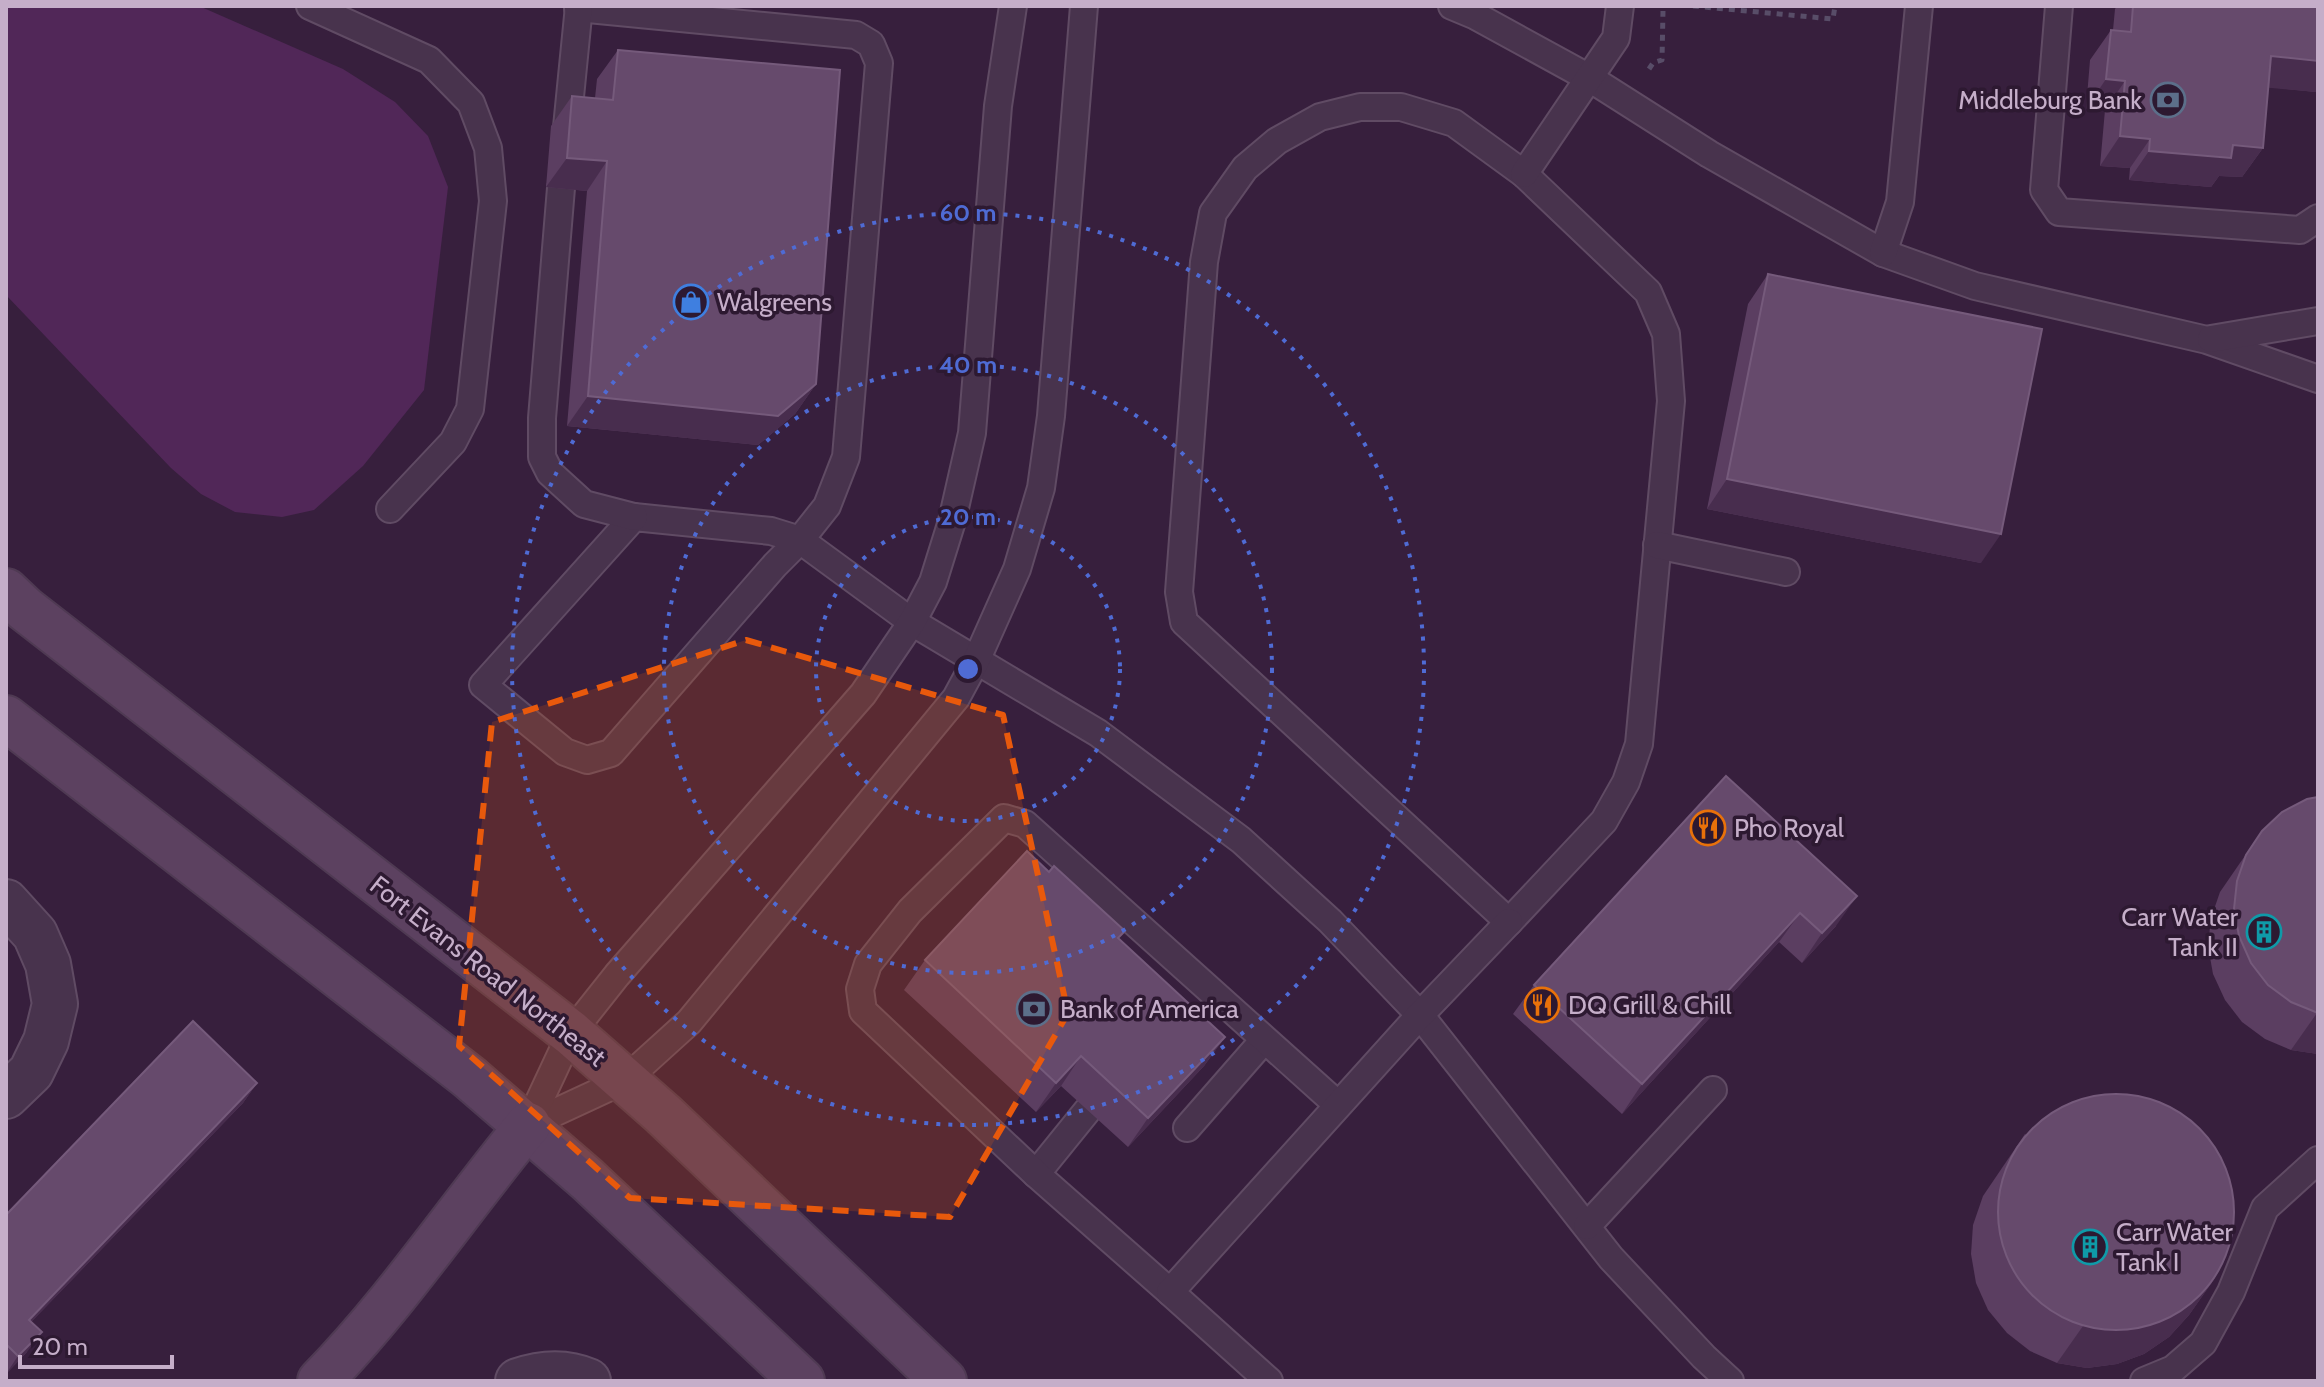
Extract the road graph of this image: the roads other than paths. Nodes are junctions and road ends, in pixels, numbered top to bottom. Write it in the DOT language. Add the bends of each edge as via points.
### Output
graph roads {
  1 [pos="310,6"];
  2 [pos="1013,6"];
  3 [pos="1084,6"];
  4 [pos="1452,6"];
  5 [pos="1620,6"];
  6 [pos="1919,6"];
  7 [pos="2059,6"];
  8 [pos="578,7"];
  9 [pos="1591,79"];
  10 [pos="567,127"];
  11 [pos="1524,174"];
  12 [pos="561,188"];
  13 [pos="2318,218"];
  14 [pos="1883,253"];
  15 [pos="2318,321"];
  16 [pos="2207,340"];
  17 [pos="2318,379"];
  18 [pos="390,509"];
  19 [pos="634,517"];
  20 [pos="800,540"];
  21 [pos="1657,545"];
  22 [pos="1786,572"];
  23 [pos="6,591"];
  24 [pos="912,622"];
  25 [pos="976,661"];
  26 [pos="6,718"];
  27 [pos="6,902"];
  28 [pos="1509,922"];
  29 [pos="1204,985"];
  30 [pos="1184,1007"];
  31 [pos="1420,1015"];
  32 [pos="571,1033"];
  33 [pos="1264,1040"];
  34 [pos="625,1080"];
  35 [pos="1713,1090"];
  36 [pos="6,1096"];
  37 [pos="1338,1105"];
  38 [pos="1087,1111"];
  39 [pos="528,1125"];
  40 [pos="1187,1128"];
  41 [pos="2318,1160"];
  42 [pos="1036,1174"];
  43 [pos="1587,1226"];
  44 [pos="1170,1292"];
  45 [pos="320,1381"];
  46 [pos="518,1381"];
  47 [pos="588,1381"];
  48 [pos="802,1381"];
  49 [pos="944,1381"];
  50 [pos="1269,1381"];
  51 [pos="1730,1381"];
  52 [pos="2144,1381"];
  1 -- 18 [label="lane" via="429,60 471,103 488,148 493,201 470,409 453,442"];
  2 -- 24 [label="lane" via="998,106 972,433 933,582"];
  3 -- 25 [label="lane" via="1041,488 1017,569"];
  4 -- 9 [label="lane"];
  5 -- 9 [label="lane" via="1616,38"];
  6 -- 14 [label="lane" via="1900,202"];
  7 -- 13 [label="lane" via="2044,190 2059,212 2300,230"];
  8 -- 10 [label="lane"];
  8 -- 20 [label="lane" via="856,35 871,44 879,63 846,457 827,506"];
  9 -- 11 [label="lane"];
  9 -- 14 [label="lane" via="1709,154"];
  11 -- 21 [label="lane" via="1648,292 1666,334 1671,401"];
  11 -- 28 [label="lane" via="1454,123 1401,107 1360,107 1320,117 1277,141 1245,168 1213,213 1204,262 1179,592 1184,622"];
  12 -- 19 [label="lane" via="542,457 550,473 584,504"];
  14 -- 16 [label="lane" via="1975,286"];
  15 -- 16 [label="lane"];
  16 -- 17 [label="lane"];
  19 -- 20 [label="lane" via="771,531"];
  19 -- 20 [label="lane" via="483,685 565,752 587,760 611,753"];
  20 -- 24 [label="lane"];
  21 -- 22 [label="lane"];
  21 -- 28 [label="lane" via="1639,744 1626,782 1604,821"];
  23 -- 32 [label="main road, Fort Evans Road Northeast"];
  24 -- 25 [label="lane"];
  24 -- 32 [label="lane" via="863,694"];
  25 -- 31 [label="lane" via="1098,733 1241,840 1330,921"];
  25 -- 34 [label="lane" via="956,698 689,1022"];
  26 -- 39 [label="main road"];
  27 -- 36 [label="street" via="35,934 48,964 55,1004 31,1072"];
  28 -- 31 [label="lane"];
  29 -- 30 [label="lane"];
  29 -- 33 [label="lane"];
  29 -- 42 [label="lane" via="1025,824 1004,818 910,911 868,964 860,989 863,1011"];
  31 -- 37 [label="lane"];
  31 -- 43 [label="lane"];
  32 -- 34 [label="main road, Fort Evans Road Northeast"];
  32 -- 39 [label="lane"];
  33 -- 37 [label="lane"];
  33 -- 40 [label="lane"];
  34 -- 39 [label="lane"];
  34 -- 49 [label="main road, Fort Evans Road Northeast"];
  35 -- 43 [label="lane"];
  37 -- 44 [label="lane"];
  38 -- 42 [label="lane"];
  39 -- 45 [label="main road" via="372,1326"];
  39 -- 48 [label="main road"];
  41 -- 52 [label="lane" via="2265,1208 2231,1292 2203,1343 2173,1369"];
  42 -- 44 [label="lane"];
  43 -- 51 [label="lane" via="1611,1258"];
  44 -- 50 [label="lane"];
  46 -- 47 [label="street" via="536,1375 573,1375"];
}
